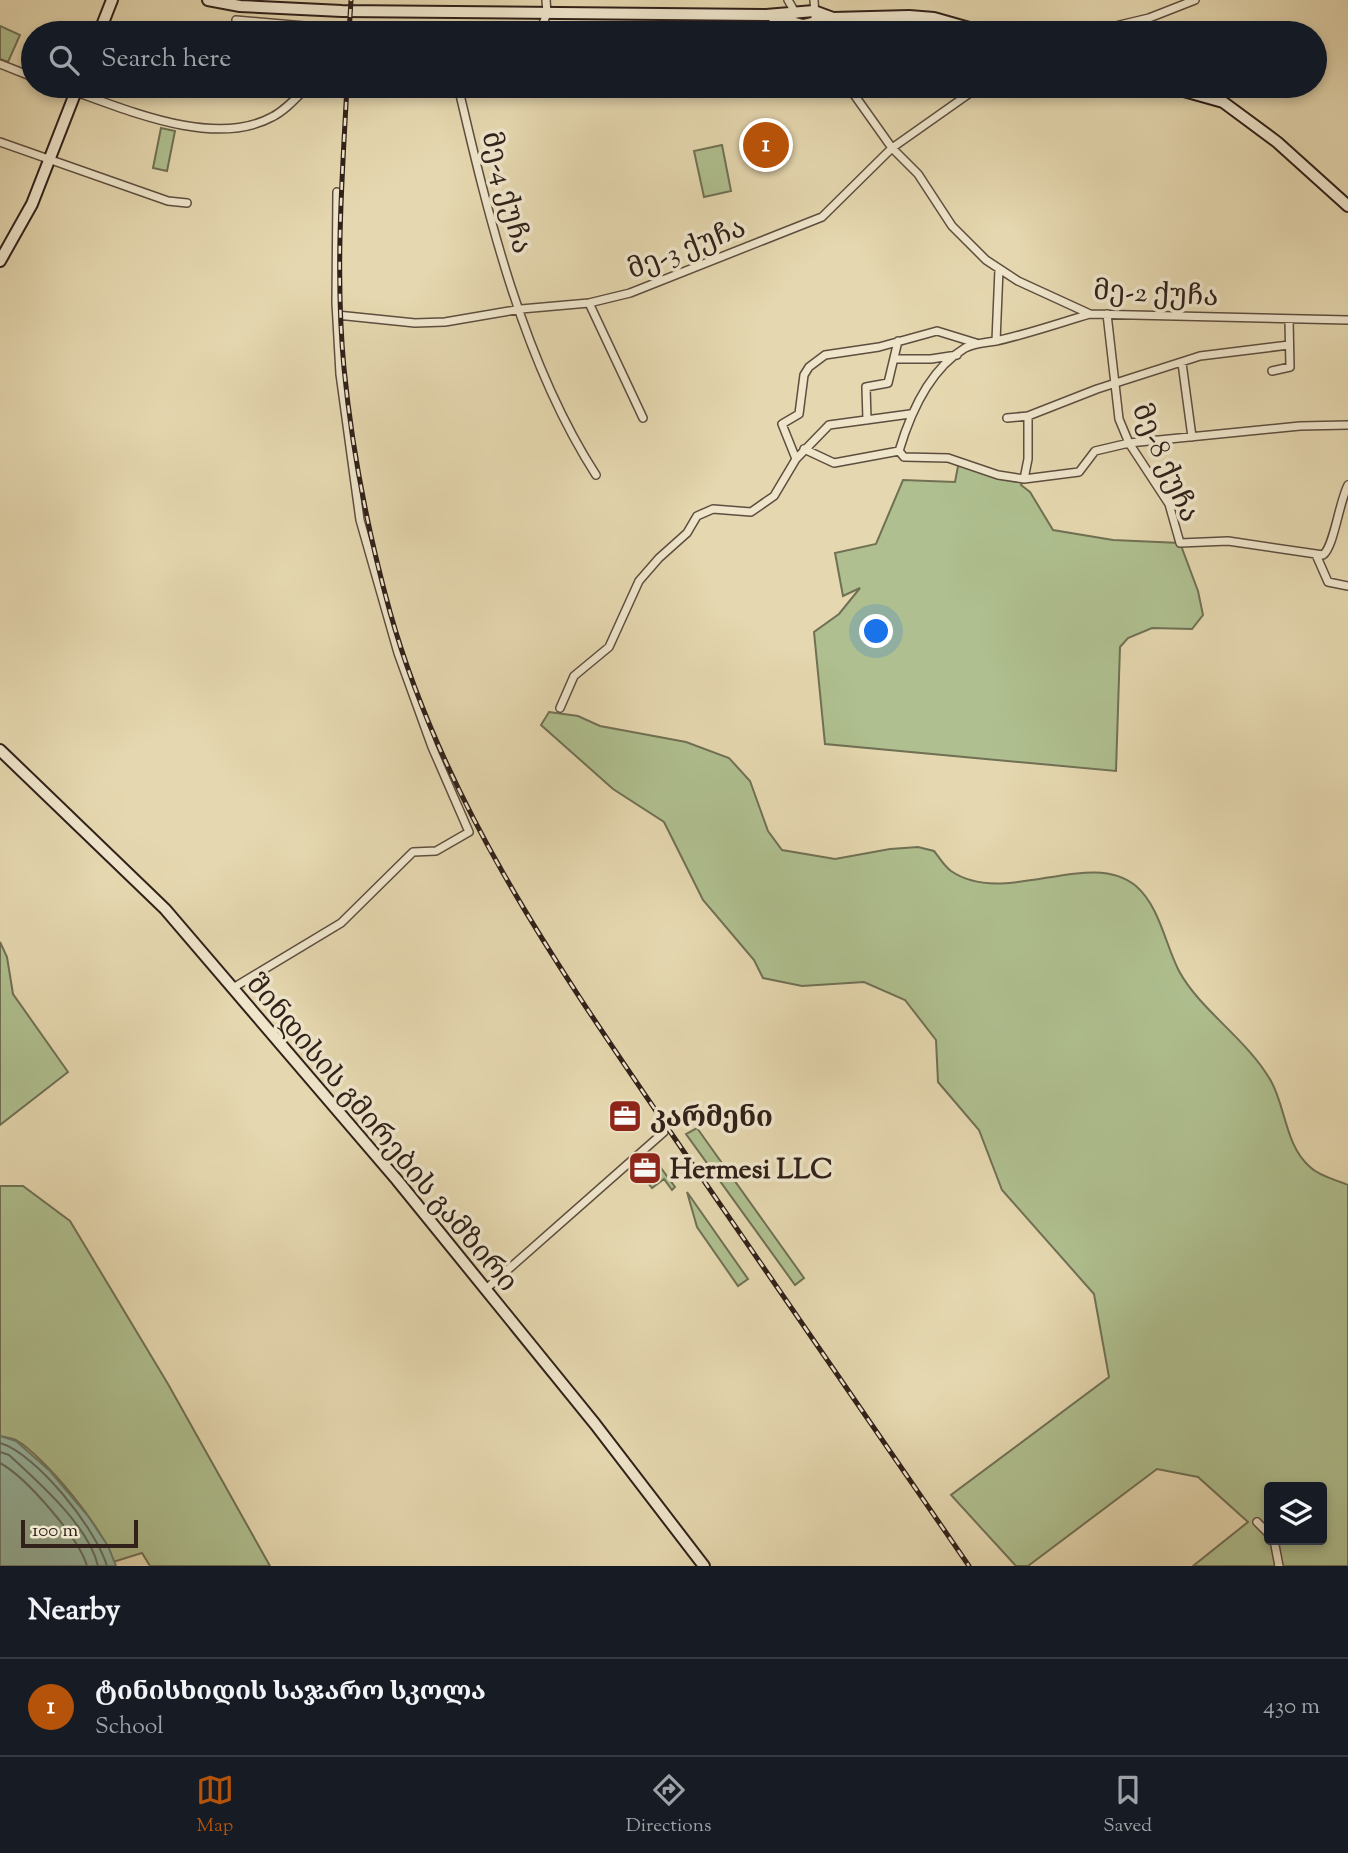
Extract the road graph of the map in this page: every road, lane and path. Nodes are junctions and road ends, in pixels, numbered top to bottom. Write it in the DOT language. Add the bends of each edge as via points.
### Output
graph roads {
  1 [pos="112,0"];
  2 [pos="208,0"];
  3 [pos="546,0"];
  4 [pos="788,0"];
  5 [pos="1195,0"];
  6 [pos="814,5"];
  7 [pos="796,11"];
  8 [pos="547,13"];
  9 [pos="766,15"];
  10 [pos="833,18"];
  11 [pos="236,20"];
  12 [pos="104,21"];
  13 [pos="247,21"];
  14 [pos="544,21"];
  15 [pos="787,21"];
  16 [pos="804,21"];
  17 [pos="825,21"];
  18 [pos="945,21"];
  19 [pos="1136,21"];
  20 [pos="0,64"];
  21 [pos="21,72"];
  22 [pos="72,98"];
  23 [pos="103,98"];
  24 [pos="294,98"];
  25 [pos="461,98"];
  26 [pos="857,98"];
  27 [pos="963,98"];
  28 [pos="1209,98"];
  29 [pos="0,142"];
  30 [pos="892,148"];
  31 [pos="48,161"];
  32 [pos="337,191"];
  33 [pos="187,203"];
  34 [pos="1348,206"];
  35 [pos="0,261"];
  36 [pos="999,269"];
  37 [pos="589,303"];
  38 [pos="521,309"];
  39 [pos="1090,314"];
  40 [pos="1107,314"];
  41 [pos="337,315"];
  42 [pos="1289,320"];
  43 [pos="1348,320"];
  44 [pos="898,341"];
  45 [pos="996,341"];
  46 [pos="976,343"];
  47 [pos="1289,345"];
  48 [pos="958,355"];
  49 [pos="895,359"];
  50 [pos="1182,363"];
  51 [pos="1272,371"];
  52 [pos="1115,386"];
  53 [pos="911,414"];
  54 [pos="1028,416"];
  55 [pos="643,418"];
  56 [pos="1007,418"];
  57 [pos="867,420"];
  58 [pos="1348,425"];
  59 [pos="1192,437"];
  60 [pos="1129,443"];
  61 [pos="804,449"];
  62 [pos="899,450"];
  63 [pos="796,459"];
  64 [pos="596,475"];
  65 [pos="1024,479"];
  66 [pos="1348,485"];
  67 [pos="1317,557"];
  68 [pos="1348,586"];
  69 [pos="560,708"];
  70 [pos="0,750"];
  71 [pos="233,988"];
  72 [pos="664,1132"];
  73 [pos="486,1289"];
  74 [pos="1257,1522"];
  75 [pos="1264,1529"];
  76 [pos="1275,1545"];
  77 [pos="704,1566"];
  78 [pos="1279,1566"];
  1 -- 12 [label="main road"];
  2 -- 8 [label="main road" via="342,11"];
  3 -- 8 [label="street"];
  4 -- 7 [label="street"];
  5 -- 19 [label="street"];
  6 -- 7 [label="main road"];
  6 -- 10 [label="main road"];
  7 -- 9 [label="main road"];
  7 -- 16 [label="street"];
  8 -- 9 [label="main road"];
  8 -- 14 [label="street"];
  9 -- 15 [label="main road"];
  10 -- 17 [label="main road"];
  10 -- 18 [label="main road"];
  11 -- 13 [label="street"];
  20 -- 21 [label="street"];
  22 -- 31 [label="main road"];
  23 -- 24 [label="street" via="165,121 228,131 270,118"];
  25 -- 38 [label="street, მე-4 ქუჩა" via="488,216"];
  26 -- 30 [label="street, მე-2 ქუჩა"];
  27 -- 30 [label="street, მე-3 ქუჩა"];
  28 -- 34 [label="main road" via="1223,102 1277,142"];
  29 -- 31 [label="street"];
  30 -- 36 [label="street, მე-2 ქუჩა" via="918,174 952,226"];
  30 -- 37 [label="street, მე-3 ქუჩა" via="822,217 630,293"];
  31 -- 33 [label="street"];
  31 -- 35 [label="main road" via="33,204"];
  32 -- 41 [label="street"];
  36 -- 39 [label="street, მე-2 ქუჩა"];
  36 -- 45 [label="street"];
  37 -- 38 [label="street, მე-3 ქუჩა"];
  37 -- 55 [label="street"];
  38 -- 41 [label="street, მე-3 ქუჩა" via="415,323"];
  38 -- 64 [label="street, მე-4 ქუჩა" via="570,435"];
  39 -- 40 [label="street, მე-2 ქუჩა"];
  39 -- 45 [label="street"];
  40 -- 42 [label="street, მე-2 ქუჩა"];
  40 -- 52 [label="street, მე-8 ქუჩა"];
  41 -- 71 [label="street" via="349,449 373,573 428,736 469,832 436,850 413,852 341,923"];
  42 -- 43 [label="street, მე-2 ქუჩა"];
  42 -- 47 [label="street"];
  44 -- 46 [label="street" via="937,331"];
  44 -- 49 [label="street"];
  44 -- 63 [label="street" via="825,355 809,367 800,385 799,414 782,424"];
  45 -- 46 [label="street"];
  46 -- 48 [label="street"];
  47 -- 50 [label="street" via="1200,356"];
  47 -- 51 [label="street" via="1290,367"];
  48 -- 49 [label="street"];
  48 -- 53 [label="street" via="931,382"];
  49 -- 57 [label="street" via="888,383 866,387"];
  50 -- 52 [label="street"];
  50 -- 59 [label="street"];
  52 -- 54 [label="street"];
  52 -- 60 [label="street, მე-8 ქუჩა" via="1119,419"];
  53 -- 57 [label="street"];
  53 -- 62 [label="street"];
  54 -- 56 [label="street"];
  54 -- 65 [label="street"];
  57 -- 61 [label="street" via="828,425"];
  58 -- 59 [label="street"];
  59 -- 60 [label="street"];
  60 -- 65 [label="street" via="1095,451 1079,472"];
  60 -- 67 [label="street, მე-8 ქუჩა" via="1169,504 1180,543 1228,541"];
  61 -- 62 [label="street" via="834,463"];
  61 -- 63 [label="street"];
  62 -- 65 [label="street" via="904,457 959,461"];
  63 -- 69 [label="street" via="774,496 751,512 713,509 697,516 687,533 639,582 609,647 574,676"];
  66 -- 67 [label="street" via="1339,501 1327,553"];
  67 -- 68 [label="street" via="1328,582"];
  70 -- 71 [label="main road, შინდისის გმირების გამზირი" via="165,909"];
  71 -- 73 [label="main road, შინდისის გმირების გამზირი"];
  72 -- 73 [label="street"];
  73 -- 77 [label="main road, შინდისის გმირების გამზირი"];
  74 -- 75 [label="street"];
  76 -- 78 [label="street"];
}
